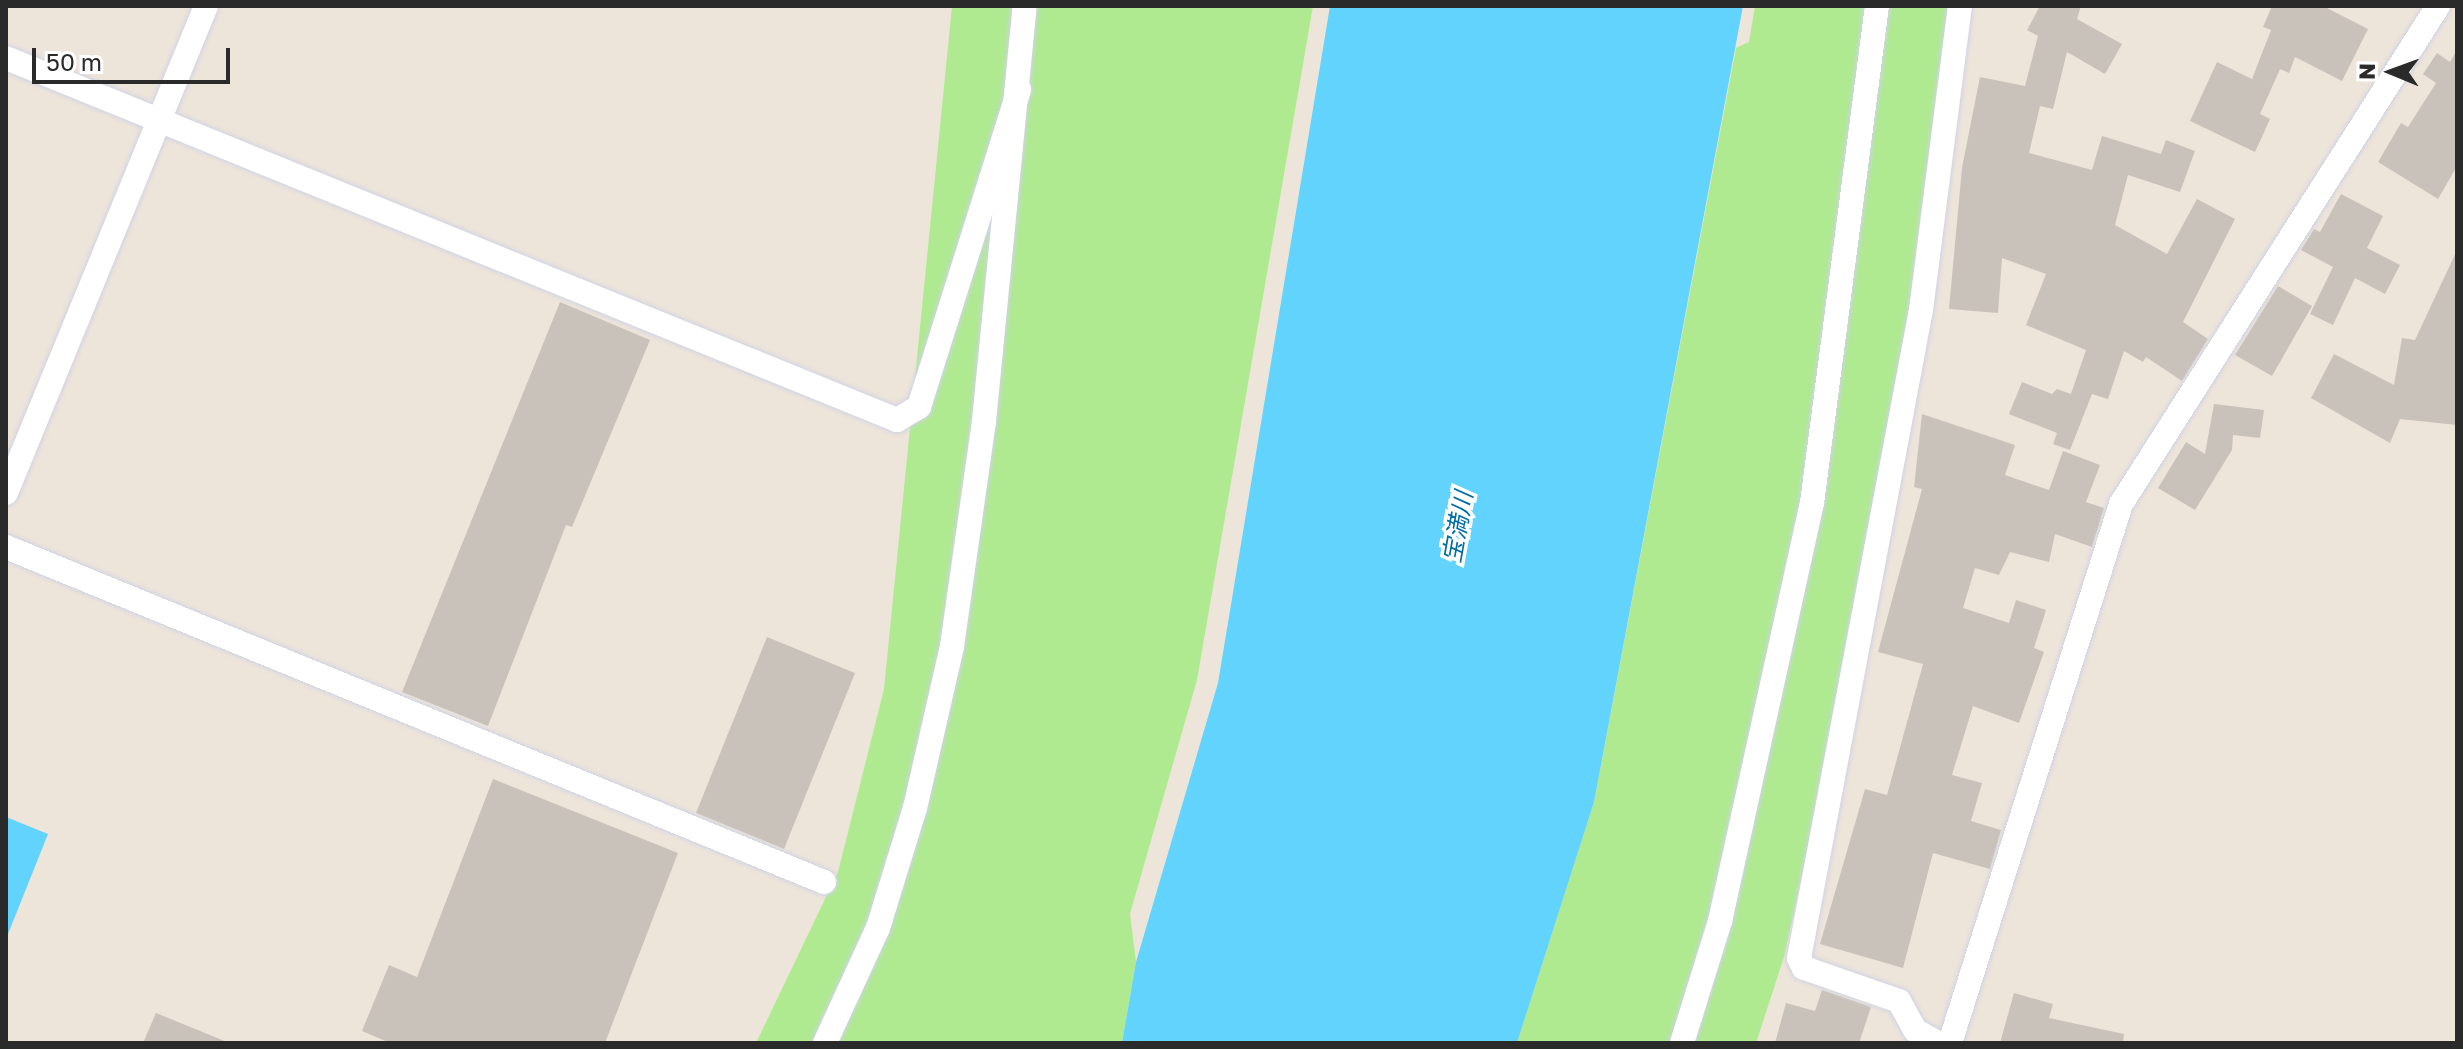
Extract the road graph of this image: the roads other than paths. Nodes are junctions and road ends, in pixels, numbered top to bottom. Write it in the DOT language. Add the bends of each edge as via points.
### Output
graph roads {
  1 [pos="206,6"];
  2 [pos="1025,6"];
  3 [pos="1877,6"];
  4 [pos="1960,6"];
  5 [pos="2438,6"];
  6 [pos="6,58"];
  7 [pos="1019,89"];
  8 [pos="158,122"];
  9 [pos="6,493"];
  10 [pos="6,547"];
  11 [pos="824,882"];
  12 [pos="825,1043"];
  13 [pos="1682,1043"];
  14 [pos="1938,1043"];
  15 [pos="1950,1043"];
  1 -- 8 [label="street"];
  2 -- 7 [label="street"];
  3 -- 13 [label="street" via="1812,503 1724,907"];
  4 -- 14 [label="street" via="1921,310 1799,958 1804,968 1899,1001 1915,1030"];
  5 -- 15 [label="street" via="2121,504"];
  6 -- 8 [label="street"];
  7 -- 8 [label="street" via="919,407 897,420"];
  7 -- 12 [label="street" via="982,436 952,646 915,808 887,899 856,984"];
  8 -- 9 [label="street"];
  10 -- 11 [label="street"];
}
